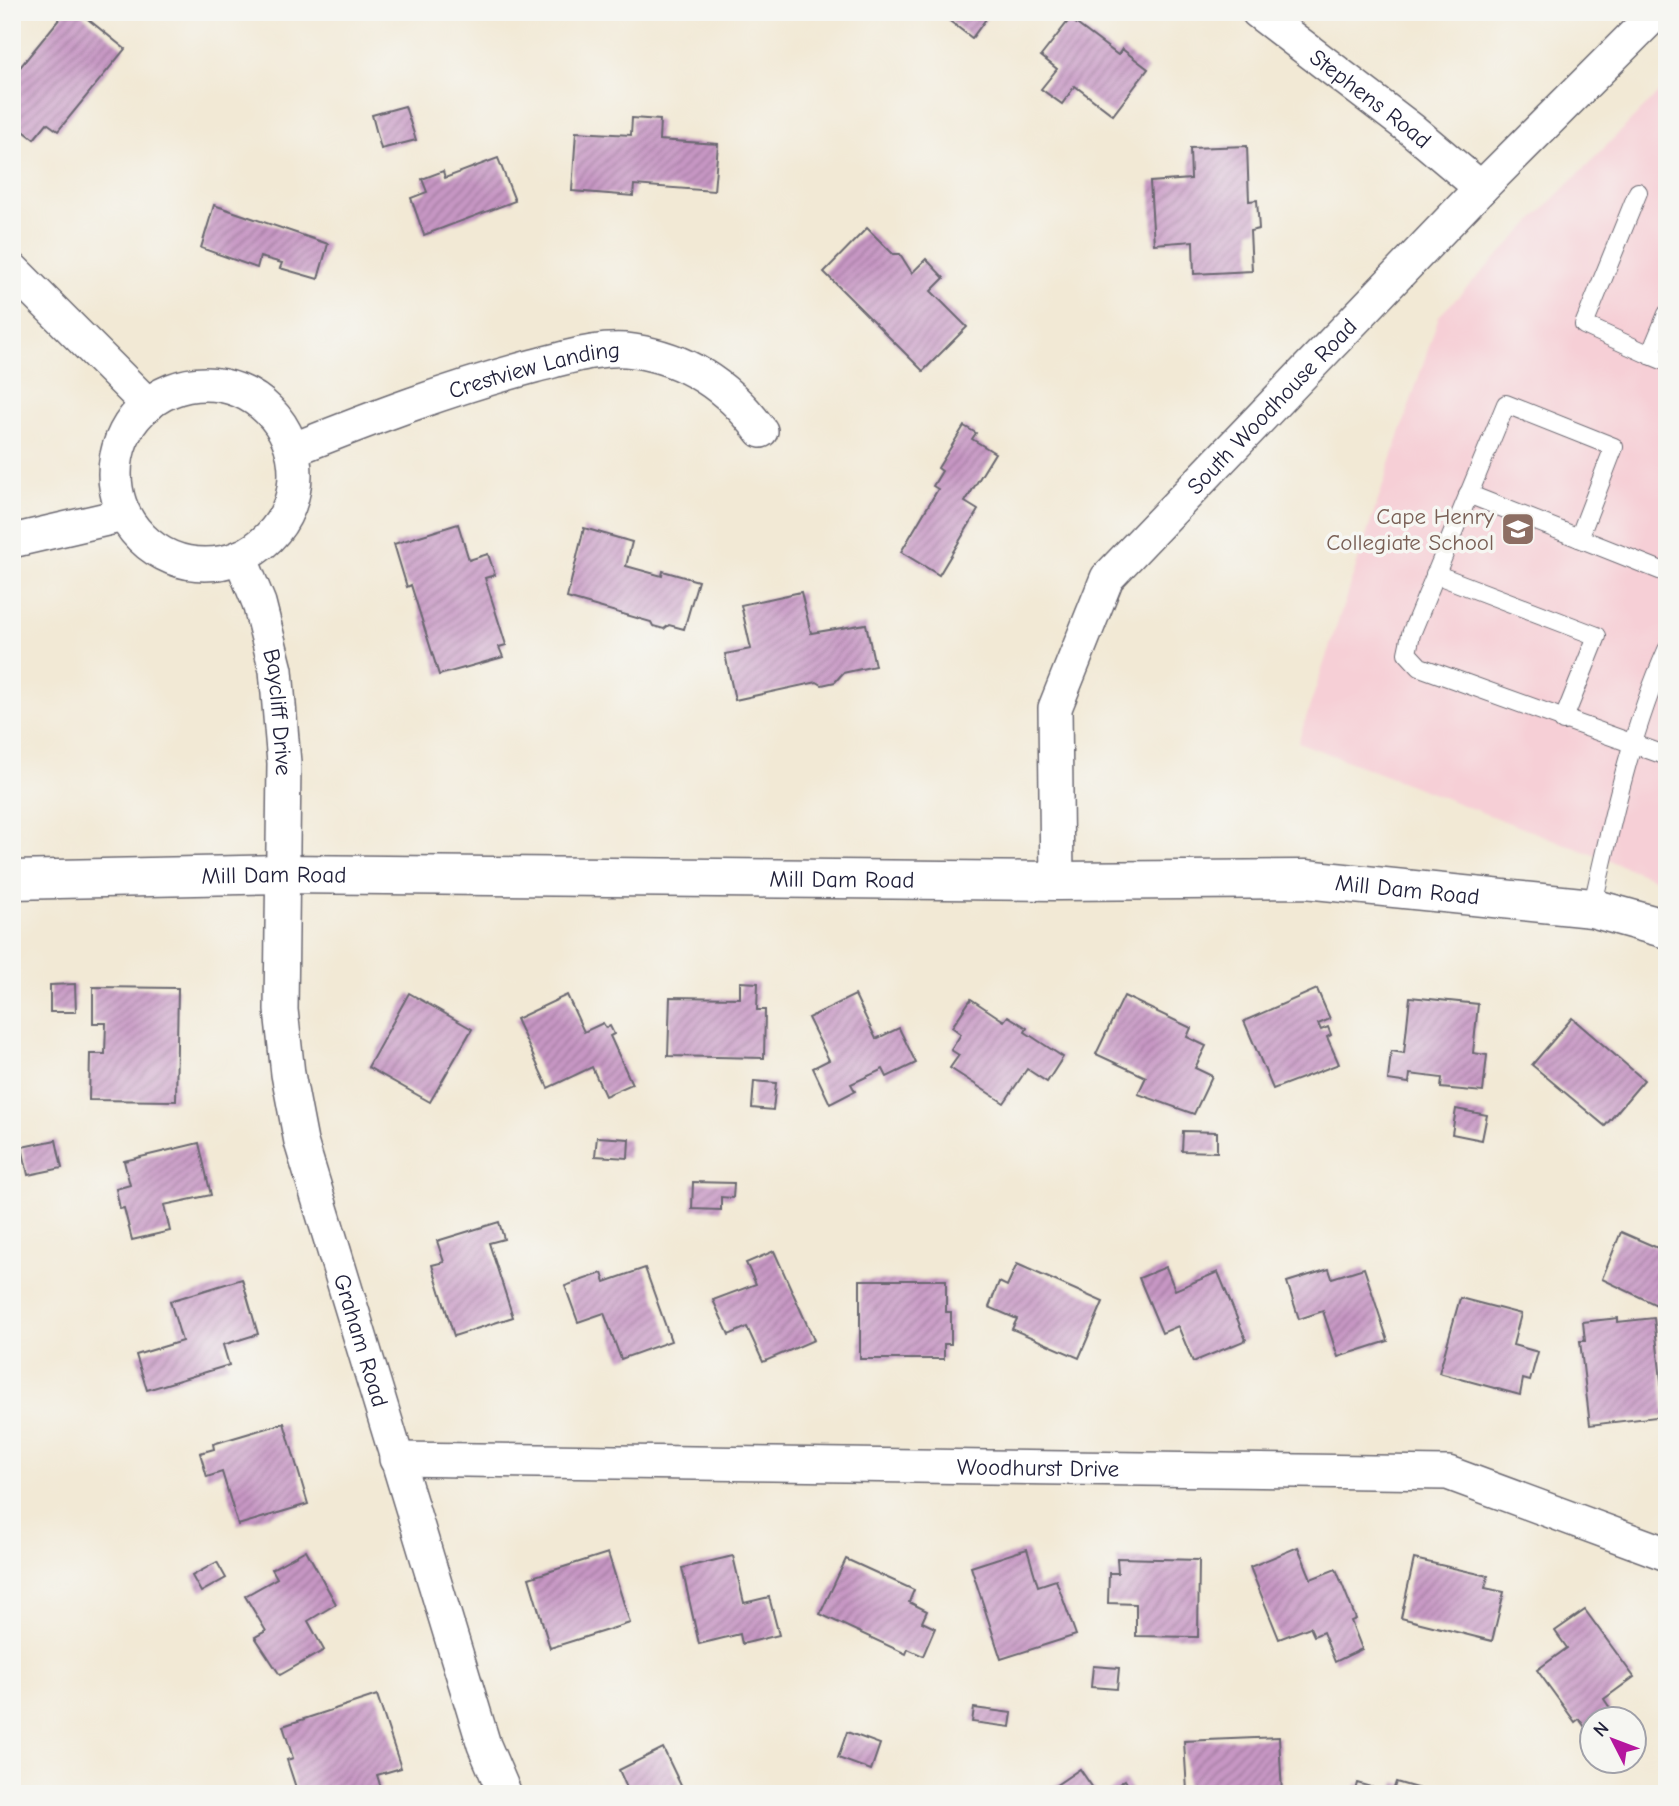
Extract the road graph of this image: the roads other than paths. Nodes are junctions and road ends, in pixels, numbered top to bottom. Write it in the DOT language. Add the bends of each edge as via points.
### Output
graph roads {
  1 [pos="1258,12"];
  2 [pos="1657,12"];
  3 [pos="1481,188"];
  4 [pos="1638,192"];
  5 [pos="12,269"];
  6 [pos="1667,314"];
  7 [pos="1658,359"];
  8 [pos="148,405"];
  9 [pos="761,431"];
  10 [pos="292,450"];
  11 [pos="1468,494"];
  12 [pos="124,515"];
  13 [pos="1579,538"];
  14 [pos="12,541"];
  15 [pos="240,557"];
  16 [pos="1667,573"];
  17 [pos="1436,574"];
  18 [pos="1667,650"];
  19 [pos="1563,721"];
  20 [pos="1632,745"];
  21 [pos="1667,756"];
  22 [pos="282,874"];
  23 [pos="12,880"];
  24 [pos="1057,881"];
  25 [pos="1592,908"];
  26 [pos="1667,929"];
  27 [pos="396,1460"];
  28 [pos="1667,1555"];
  29 [pos="505,1794"];
  1 -- 3 [label="street, Stephens Road"];
  2 -- 3 [label="street, South Woodhouse Road"];
  3 -- 24 [label="street, South Woodhouse Road" via="1107,578 1055,708"];
  4 -- 7 [label="lane" via="1584,326"];
  5 -- 8 [label="street"];
  6 -- 7 [label="lane"];
  8 -- 10 [label="street" via="170,391 194,384 220,385 266,407 282,426"];
  8 -- 12 [label="street" via="131,422 118,456 117,492"];
  9 -- 10 [label="street, Crestview Landing" via="721,386 702,374 668,358 631,351 598,352 513,371 403,406"];
  10 -- 15 [label="street" via="295,475 285,513 262,543"];
  11 -- 13 [label="lane"];
  11 -- 13 [label="lane" via="1506,404 1614,447"];
  11 -- 17 [label="lane"];
  12 -- 14 [label="street"];
  12 -- 15 [label="street" via="137,534 174,558 196,564"];
  13 -- 16 [label="lane"];
  15 -- 22 [label="street, Baycliff Drive" via="259,603 276,670 284,763"];
  17 -- 19 [label="lane" via="1407,653 1420,667"];
  17 -- 19 [label="lane" via="1597,636"];
  18 -- 20 [label="lane"];
  19 -- 20 [label="lane"];
  20 -- 21 [label="lane"];
  20 -- 25 [label="lane"];
  22 -- 23 [label="street, Mill Dam Road"];
  22 -- 24 [label="street, Mill Dam Road"];
  22 -- 27 [label="street, Graham Road" via="281,1010 288,1074 302,1142"];
  24 -- 25 [label="street, Mill Dam Road" via="1305,879"];
  25 -- 26 [label="street, Mill Dam Road"];
  27 -- 28 [label="street, Woodhurst Drive" via="1448,1473"];
  27 -- 29 [label="street, Graham Road" via="484,1745"];
}
